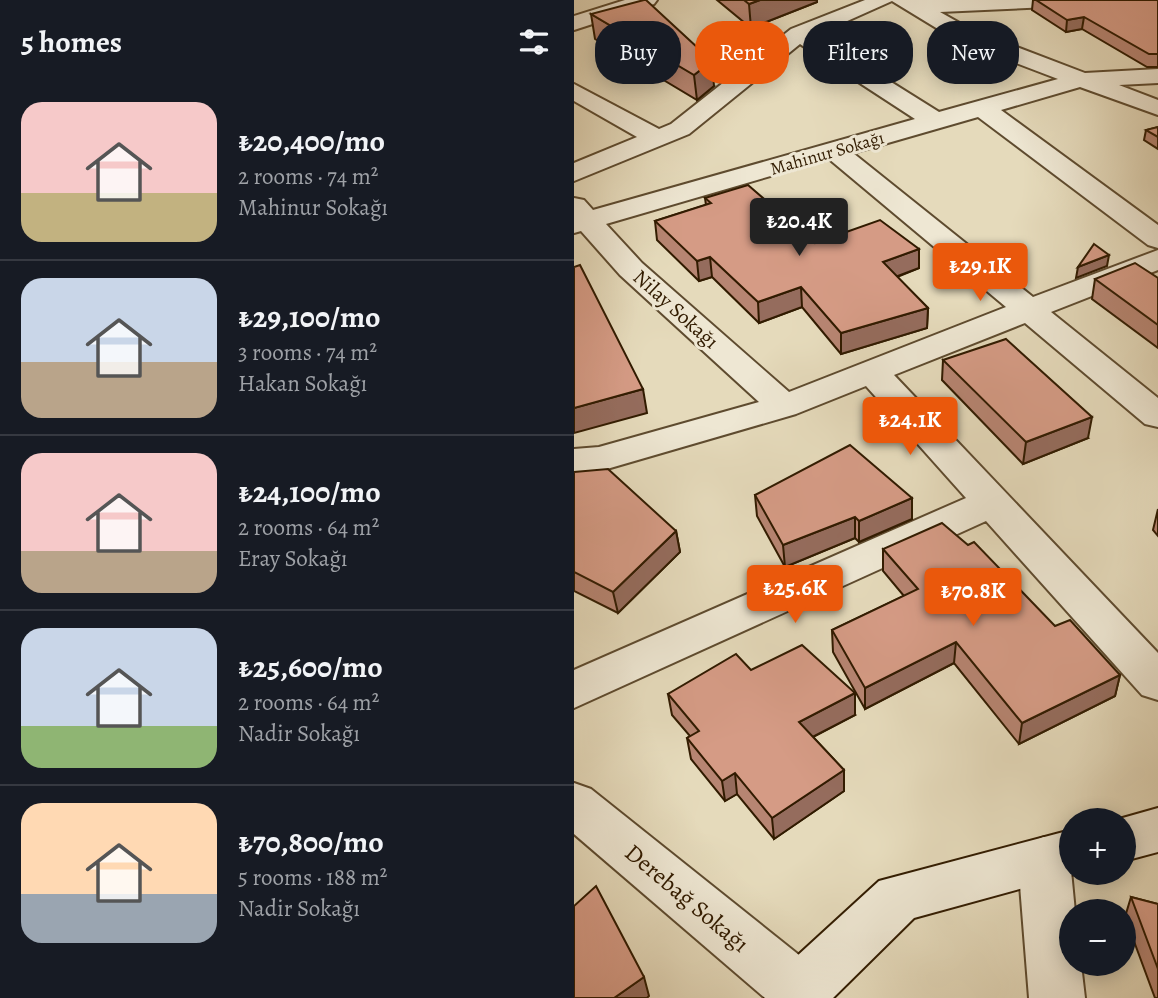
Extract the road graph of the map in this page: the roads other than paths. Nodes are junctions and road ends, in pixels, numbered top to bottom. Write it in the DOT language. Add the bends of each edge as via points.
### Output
graph roads {
  1 [pos="648,0"];
  2 [pos="883,0"];
  3 [pos="1071,0"];
  4 [pos="911,4"];
  5 [pos="574,23"];
  6 [pos="799,34"];
  7 [pos="1158,76"];
  8 [pos="1079,80"];
  9 [pos="574,91"];
  10 [pos="982,108"];
  11 [pos="1158,108"];
  12 [pos="937,122"];
  13 [pos="657,138"];
  14 [pos="835,151"];
  15 [pos="574,173"];
  16 [pos="578,217"];
  17 [pos="1158,239"];
  18 [pos="1158,259"];
  19 [pos="1031,311"];
  20 [pos="871,372"];
  21 [pos="784,406"];
  22 [pos="1158,416"];
  23 [pos="574,461"];
  24 [pos="990,503"];
  25 [pos="1158,682"];
  26 [pos="574,690"];
  27 [pos="574,804"];
  28 [pos="1158,830"];
  29 [pos="1136,836"];
  30 [pos="1057,856"];
  31 [pos="796,995"];
  32 [pos="1057,998"];
  1 -- 5 [label="street"];
  2 -- 6 [label="street"];
  3 -- 4 [label="street"];
  4 -- 8 [label="street" via="964,35"];
  6 -- 12 [label="street"];
  6 -- 13 [label="street" via="680,129"];
  7 -- 8 [label="street"];
  8 -- 10 [label="street, Mahinur Sokağı"];
  8 -- 11 [label="street"];
  9 -- 13 [label="street"];
  10 -- 12 [label="street, Mahinur Sokağı"];
  10 -- 17 [label="street"];
  12 -- 14 [label="street, Mahinur Sokağı"];
  13 -- 15 [label="street"];
  14 -- 16 [label="street, Mahinur Sokağı"];
  14 -- 19 [label="street"];
  16 -- 21 [label="street, Nilay Sokağı"];
  18 -- 19 [label="street"];
  19 -- 20 [label="street"];
  19 -- 22 [label="street"];
  20 -- 21 [label="street"];
  20 -- 24 [label="street"];
  21 -- 23 [label="street" via="600,459"];
  24 -- 25 [label="street"];
  24 -- 26 [label="street"];
  27 -- 31 [label="street, Derebağ Sokağı"];
  28 -- 29 [label="street"];
  30 -- 31 [label="street" via="898,898"];
  30 -- 32 [label="street"];
}
